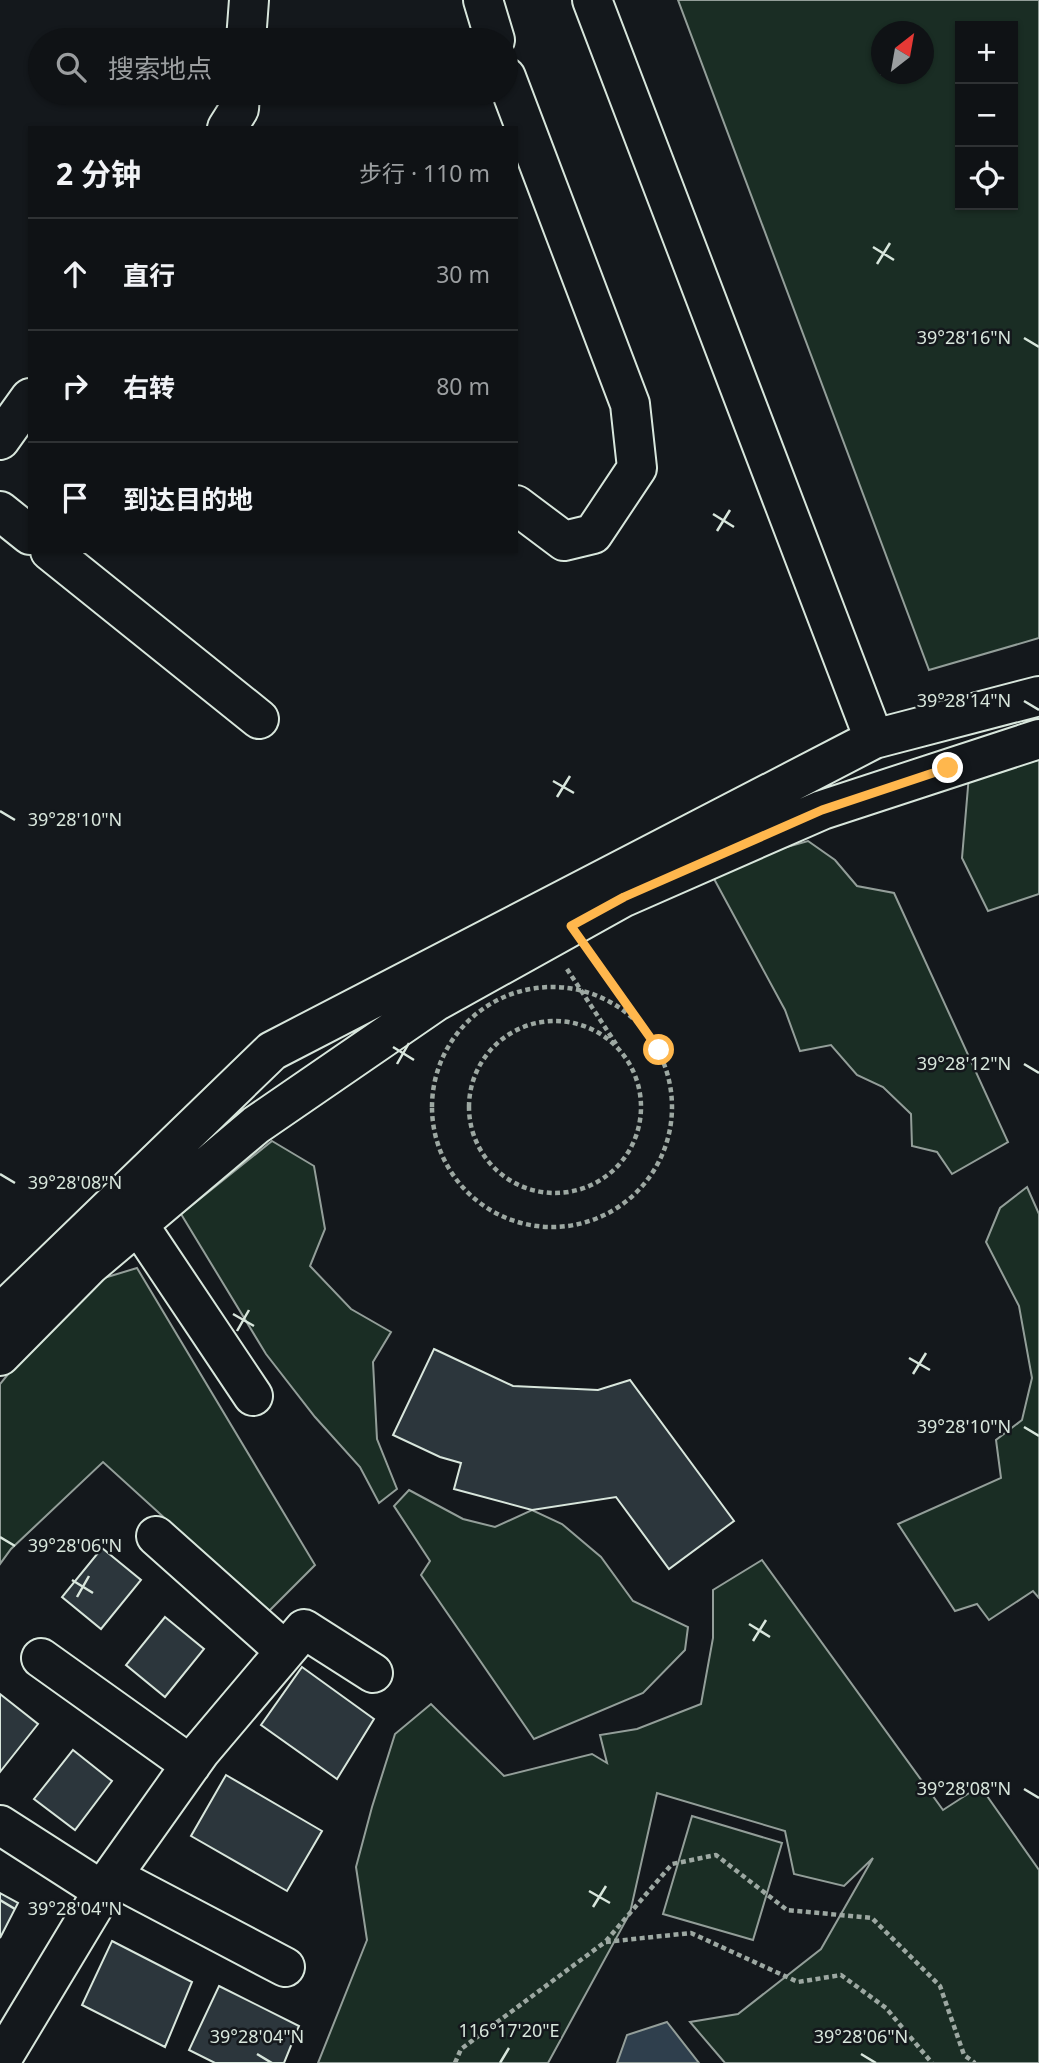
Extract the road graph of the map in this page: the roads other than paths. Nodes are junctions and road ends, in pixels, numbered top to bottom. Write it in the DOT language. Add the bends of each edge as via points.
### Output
graph roads {
  1 [pos="249,0"];
  2 [pos="483,0"];
  3 [pos="592,0"];
  4 [pos="247,28"];
  5 [pos="491,28"];
  6 [pos="239,105"];
  7 [pos="517,105"];
  8 [pos="228,126"];
  9 [pos="28,401"];
  10 [pos="0,440"];
  11 [pos="518,506"];
  12 [pos="0,511"];
  13 [pos="28,533"];
  14 [pos="52,553"];
  15 [pos="1039,696"];
  16 [pos="259,719"];
  17 [pos="874,739"];
  18 [pos="1039,739"];
  19 [pos="138,1224"];
  20 [pos="0,1314"];
  21 [pos="0,1356"];
  22 [pos="253,1396"];
  23 [pos="156,1536"];
  24 [pos="285,1651"];
  25 [pos="41,1658"];
  26 [pos="373,1673"];
  27 [pos="191,1765"];
  28 [pos="0,1825"];
  29 [pos="107,1884"];
  30 [pos="285,1967"];
  31 [pos="12,2016"];
  32 [pos="0,2062"];
  1 -- 4 [label="street"];
  2 -- 5 [label="street"];
  3 -- 17 [label="street"];
  6 -- 8 [label="street"];
  7 -- 11 [label="street" via="630,404 637,468 593,534 564,541"];
  9 -- 10 [label="street"];
  12 -- 13 [label="street"];
  14 -- 16 [label="street"];
  15 -- 17 [label="street"];
  17 -- 20 [label="street" via="272,1051"];
  18 -- 19 [label="street" via="822,810 624,897 435,1002 256,1125"];
  19 -- 21 [label="street" via="90,1265"];
  19 -- 22 [label="street"];
  23 -- 24 [label="street"];
  24 -- 26 [label="street" via="304,1629"];
  24 -- 27 [label="street"];
  25 -- 27 [label="street"];
  27 -- 29 [label="street"];
  28 -- 29 [label="street"];
  29 -- 30 [label="street"];
  29 -- 31 [label="street"];
  31 -- 32 [label="street"];
}
